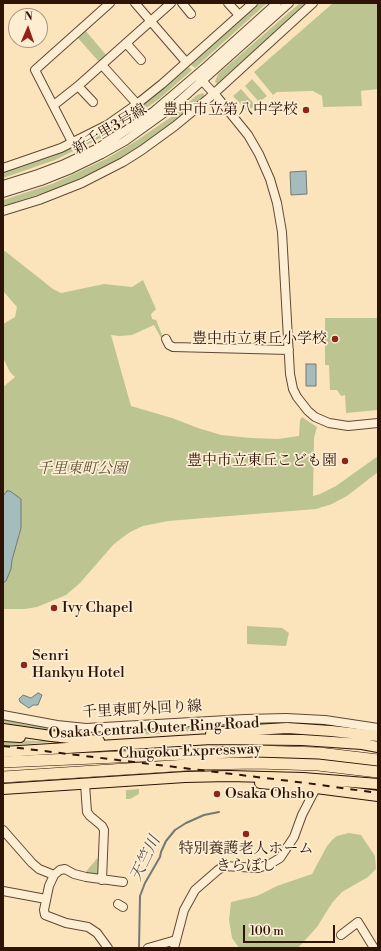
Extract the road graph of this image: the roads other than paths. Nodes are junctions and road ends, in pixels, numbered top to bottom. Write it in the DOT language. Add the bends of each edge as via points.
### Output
graph roads {
  1 [pos="110,3"];
  2 [pos="135,3"];
  3 [pos="171,3"];
  4 [pos="182,3"];
  5 [pos="228,3"];
  6 [pos="253,3"];
  7 [pos="278,3"];
  8 [pos="289,3"];
  9 [pos="313,3"];
  10 [pos="191,14"];
  11 [pos="239,15"];
  12 [pos="151,22"];
  13 [pos="126,43"];
  14 [pos="142,60"];
  15 [pos="186,62"];
  16 [pos="102,65"];
  17 [pos="200,78"];
  18 [pos="78,86"];
  19 [pos="214,93"];
  20 [pos="93,102"];
  21 [pos="137,104"];
  22 [pos="54,105"];
  23 [pos="72,142"];
  24 [pos="3,168"];
  25 [pos="3,185"];
  26 [pos="3,193"];
  27 [pos="3,211"];
  28 [pos="166,339"];
  29 [pos="289,350"];
  30 [pos="378,423"];
  31 [pos="3,715"];
  32 [pos="378,728"];
  33 [pos="3,729"];
  34 [pos="3,736"];
  35 [pos="378,736"];
  36 [pos="64,738"];
  37 [pos="186,740"];
  38 [pos="137,743"];
  39 [pos="378,747"];
  40 [pos="3,752"];
  41 [pos="378,760"];
  42 [pos="3,762"];
  43 [pos="378,772"];
  44 [pos="215,776"];
  45 [pos="3,777"];
  46 [pos="85,784"];
  47 [pos="378,784"];
  48 [pos="316,788"];
  49 [pos="3,789"];
  50 [pos="378,796"];
  51 [pos="3,830"];
  52 [pos="54,875"];
  53 [pos="102,880"];
  54 [pos="123,882"];
  55 [pos="3,891"];
  56 [pos="46,899"];
  57 [pos="341,935"];
  58 [pos="175,944"];
  59 [pos="108,948"];
  60 [pos="148,948"];
  61 [pos="374,948"];
  1 -- 22 [label="street" via="36,70"];
  2 -- 12 [label="street"];
  3 -- 12 [label="street"];
  4 -- 10 [label="street"];
  5 -- 11 [label="street"];
  6 -- 11 [label="street"];
  7 -- 17 [label="street, 新千里3号線"];
  8 -- 17 [label="street, 新千里3号線"];
  9 -- 19 [label="street"];
  11 -- 15 [label="street"];
  12 -- 13 [label="street"];
  12 -- 15 [label="street"];
  13 -- 14 [label="street"];
  13 -- 16 [label="street"];
  15 -- 21 [label="street"];
  16 -- 18 [label="street"];
  16 -- 21 [label="street"];
  17 -- 19 [label="street"];
  17 -- 25 [label="street, 新千里3号線" via="122,134 98,148 51,169"];
  17 -- 26 [label="street, 新千里3号線" via="175,105 148,126 102,154 56,176"];
  18 -- 20 [label="street"];
  18 -- 22 [label="street"];
  19 -- 27 [label="street" via="175,126 123,162 53,195"];
  19 -- 29 [label="street" via="248,135 270,179 277,203 283,245"];
  21 -- 23 [label="street" via="107,125"];
  22 -- 23 [label="street"];
  23 -- 24 [label="street" via="62,148"];
  28 -- 29 [label="street" via="169,345 176,348"];
  29 -- 30 [label="street" via="293,389 308,411 333,424 348,426"];
  31 -- 32 [label="street, 千里東町外回り線" via="86,728 286,718 325,720"];
  33 -- 36 [label="main road"];
  34 -- 36 [label="main road"];
  35 -- 37 [label="main road" via="287,728 221,732"];
  36 -- 38 [label="main road"];
  37 -- 38 [label="main road, Osaka Central Outer Ring Road"];
  37 -- 39 [label="main road, Osaka Central Outer Ring Road" via="302,740"];
  38 -- 40 [label="main road, Osaka Central Outer Ring Road"];
  41 -- 42 [label="highway, Chugoku Expressway" via="319,753 256,751"];
  43 -- 45 [label="highway, Chugoku Expressway" via="318,765 242,763"];
  44 -- 46 [label="main road"];
  44 -- 47 [label="main road" via="304,778"];
  44 -- 48 [label="main road"];
  46 -- 49 [label="main road"];
  46 -- 53 [label="street" via="87,812 104,830"];
  48 -- 50 [label="main road"];
  48 -- 58 [label="street" via="294,837 280,858 258,868 227,865 196,890 184,910"];
  51 -- 52 [label="street" via="32,863"];
  52 -- 53 [label="street" via="65,869 78,876"];
  52 -- 56 [label="street" via="48,886"];
  53 -- 54 [label="street"];
  55 -- 56 [label="street"];
  56 -- 59 [label="street" via="45,915 66,923 88,927 97,933"];
  57 -- 61 [label="street" via="358,922"];
  58 -- 60 [label="street"];
}
